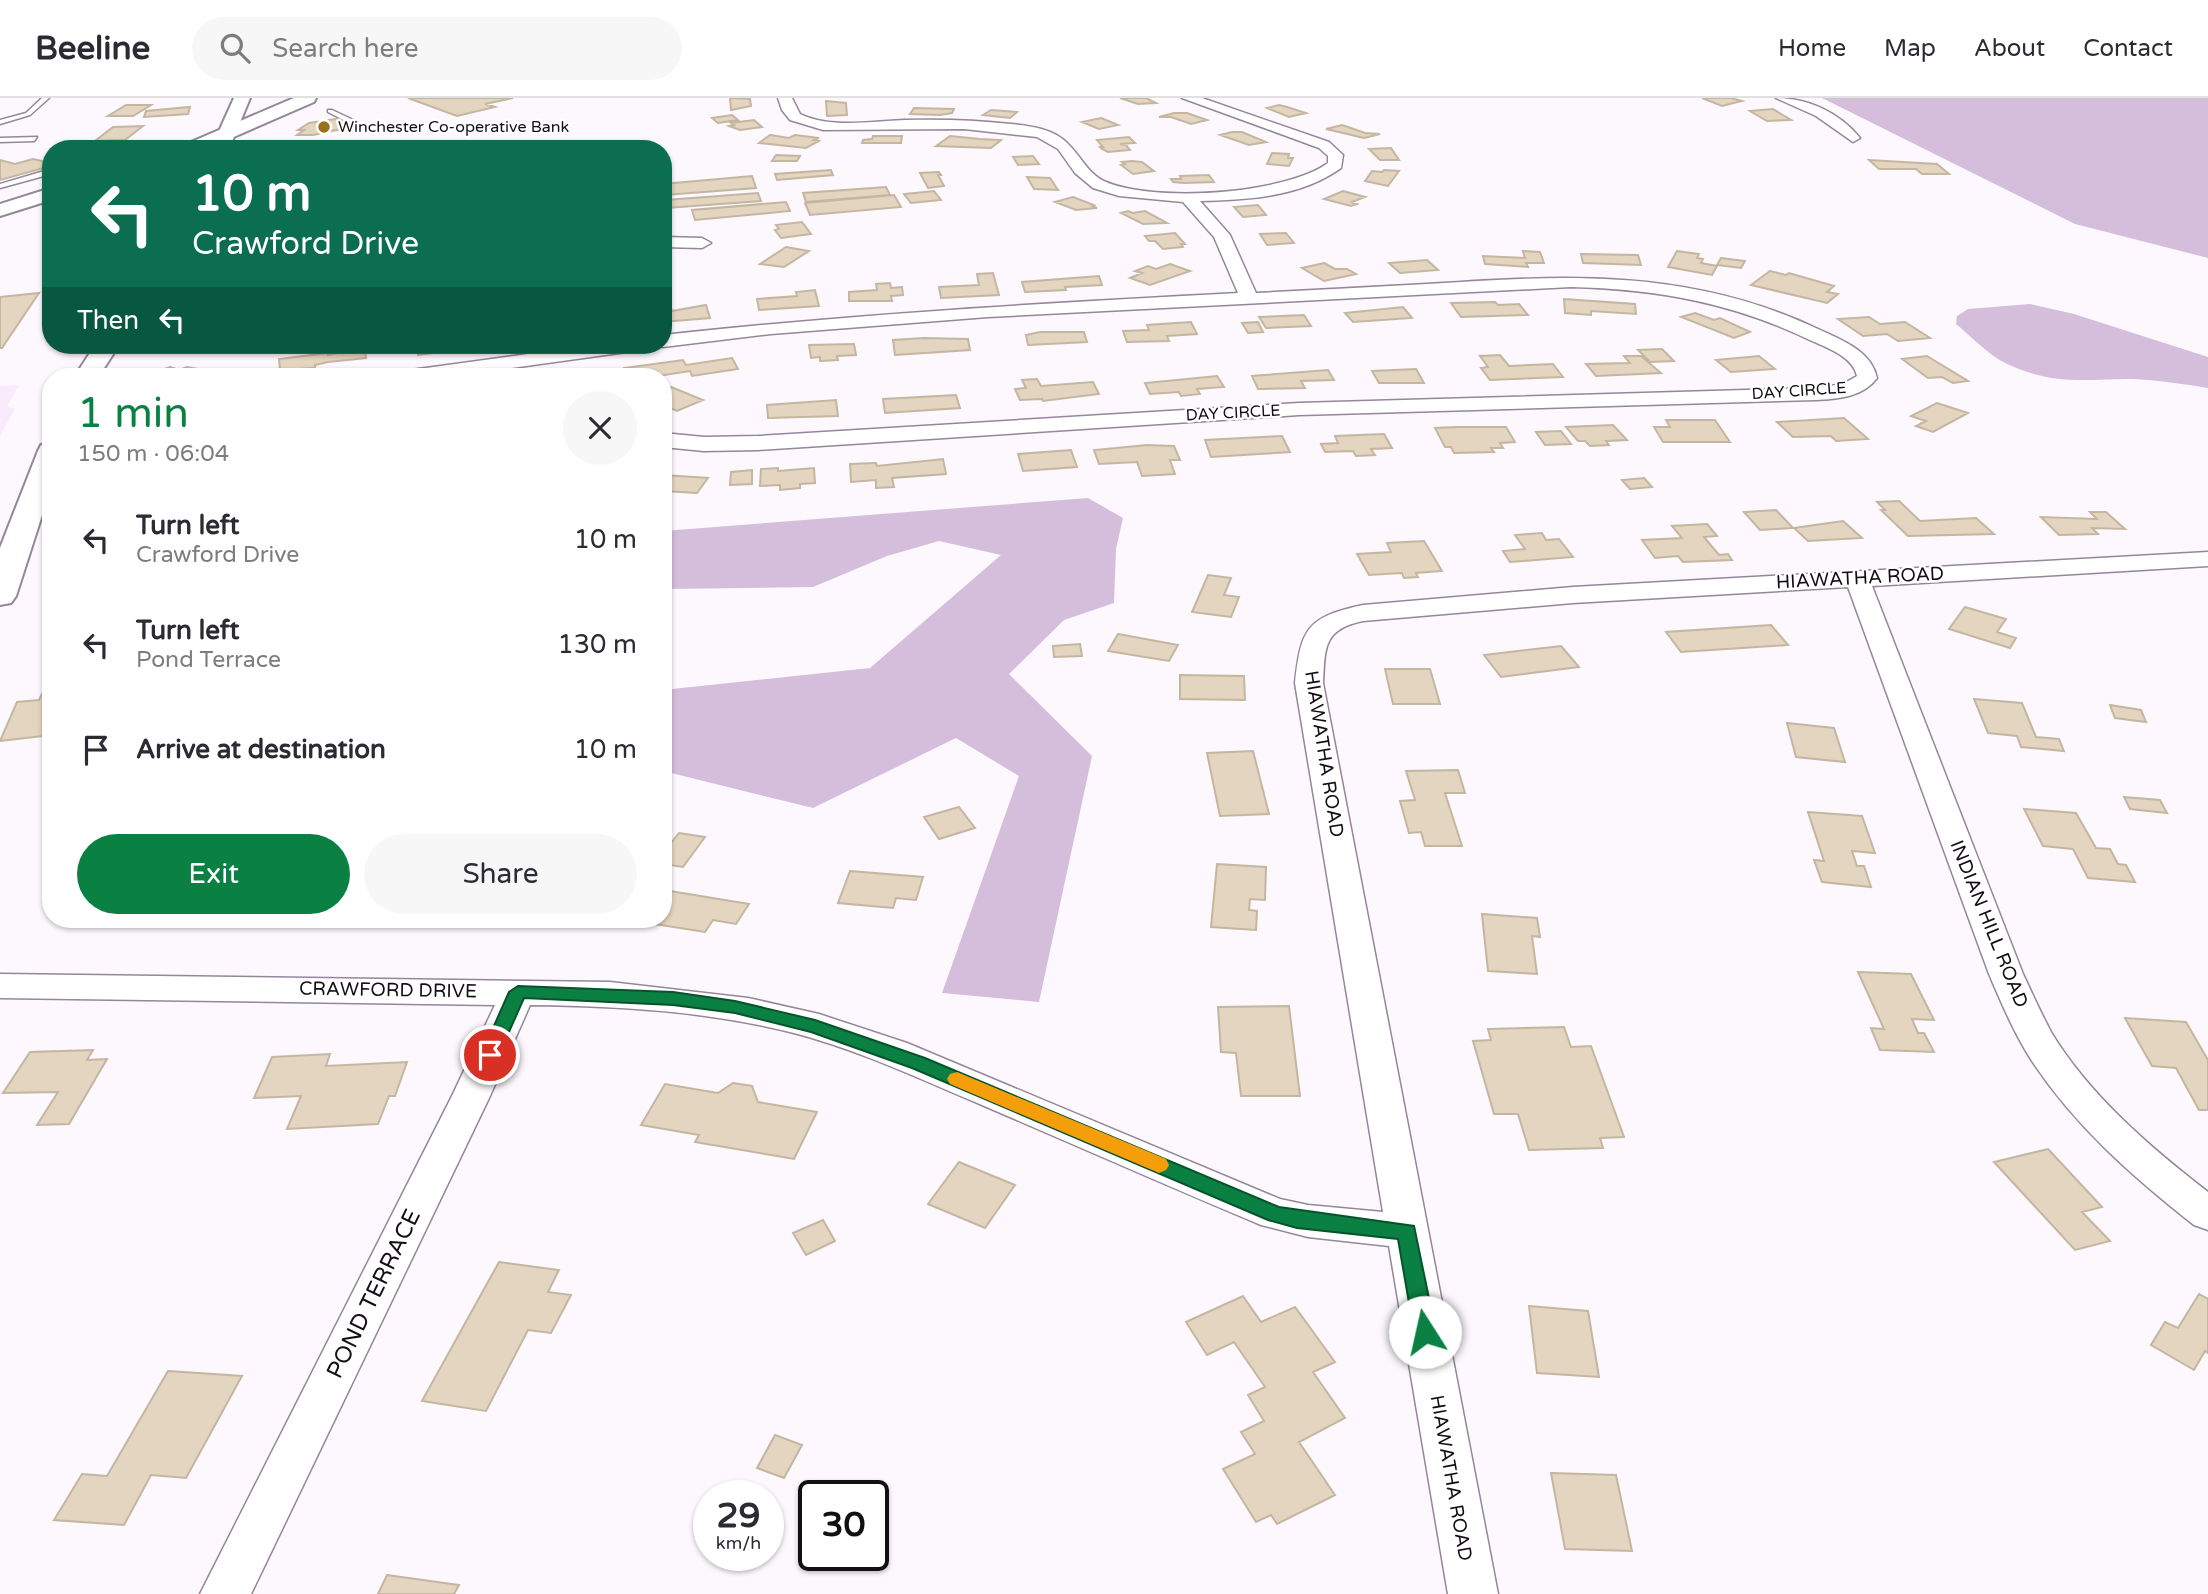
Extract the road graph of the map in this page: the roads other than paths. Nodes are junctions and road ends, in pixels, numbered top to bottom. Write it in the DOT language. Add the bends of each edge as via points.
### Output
graph roads {
  1 [pos="46,98"];
  2 [pos="242,98"];
  3 [pos="308,98"];
  4 [pos="785,98"];
  5 [pos="1189,98"];
  6 [pos="1783,98"];
  7 [pos="330,111"];
  8 [pos="0,122"];
  9 [pos="364,127"];
  10 [pos="1853,138"];
  11 [pos="224,140"];
  12 [pos="226,140"];
  13 [pos="32,141"];
  14 [pos="0,143"];
  15 [pos="42,174"];
  16 [pos="1,185"];
  17 [pos="42,196"];
  18 [pos="1188,198"];
  19 [pos="4,206"];
  20 [pos="672,242"];
  21 [pos="702,243"];
  22 [pos="1250,299"];
  23 [pos="672,340"];
  24 [pos="570,354"];
  25 [pos="506,363"];
  26 [pos="469,368"];
  27 [pos="512,368"];
  28 [pos="672,441"];
  29 [pos="42,474"];
  30 [pos="2208,559"];
  31 [pos="1857,578"];
  32 [pos="0,596"];
  33 [pos="0,986"];
  34 [pos="518,992"];
  35 [pos="2208,1214"];
  36 [pos="1407,1231"];
  37 [pos="225,1594"];
  38 [pos="1472,1594"];
  1 -- 8 [label="lane" via="28,114"];
  2 -- 11 [label="main road"];
  3 -- 12 [label="main road"];
  4 -- 18 [label="street" via="795,118 821,125 966,125 1038,132 1063,144 1084,172 1102,186 1133,194"];
  5 -- 18 [label="street" via="1316,142 1330,149 1337,162 1326,174 1288,187"];
  6 -- 10 [label="street" via="1814,110"];
  7 -- 9 [label="lane"];
  13 -- 14 [label="lane"];
  15 -- 16 [label="lane"];
  17 -- 19 [label="main road"];
  18 -- 22 [label="street" via="1226,242"];
  20 -- 21 [label="street"];
  22 -- 23 [label="street, DAY CIRCLE" via="829,323"];
  22 -- 28 [label="street, DAY CIRCLE" via="1551,281 1651,285 1720,297 1778,317 1851,355 1867,378 1843,390 1783,394 1299,409 758,443"];
  24 -- 25 [label="street"];
  25 -- 26 [label="street"];
  25 -- 27 [label="street"];
  29 -- 32 [label="main road"];
  30 -- 31 [label="street, HIAWATHA ROAD"];
  31 -- 35 [label="street, INDIAN HILL ROAD" via="2006,974 2029,1022 2085,1102 2164,1179"];
  31 -- 36 [label="street, HIAWATHA ROAD" via="1403,608 1344,617 1318,634 1310,657 1309,683"];
  33 -- 34 [label="street, CRAWFORD DRIVE"];
  34 -- 36 [label="street, CRAWFORD DRIVE" via="673,998 795,1020 918,1063 1275,1214"];
  34 -- 37 [label="street, POND TERRACE"];
  36 -- 38 [label="street, HIAWATHA ROAD"];
}
